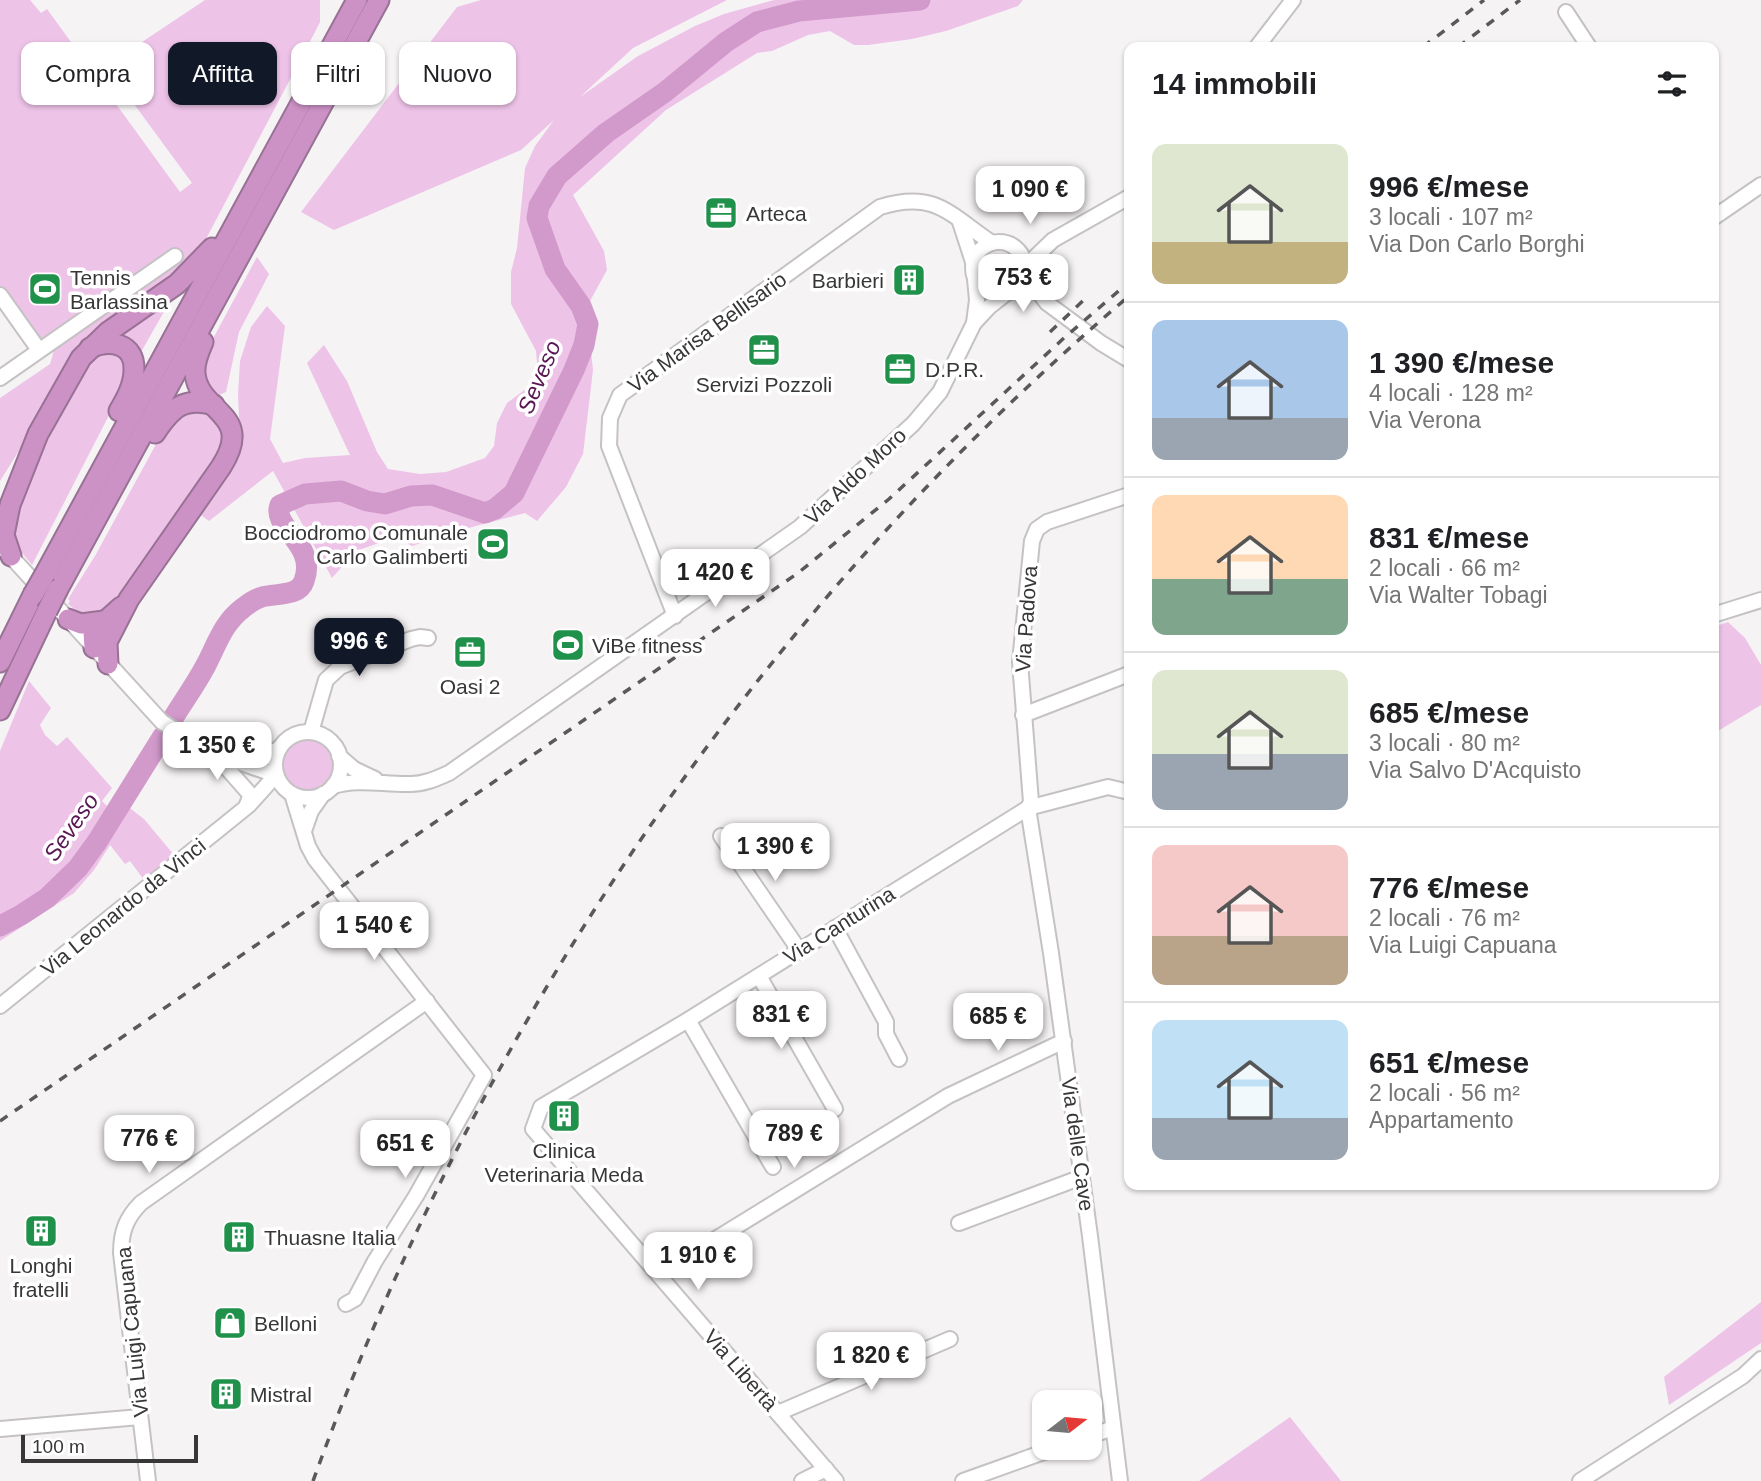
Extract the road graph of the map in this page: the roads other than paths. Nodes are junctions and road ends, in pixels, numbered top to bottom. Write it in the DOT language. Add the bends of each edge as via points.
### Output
graph roads {
  1 [pos="357,0"];
  2 [pos="379,0"];
  3 [pos="1293,0"];
  4 [pos="1566,12"];
  5 [pos="1261,42"];
  6 [pos="1586,42"];
  7 [pos="1761,185"];
  8 [pos="1124,200"];
  9 [pos="243,209"];
  10 [pos="1719,214"];
  11 [pos="960,222"];
  12 [pos="1053,240"];
  13 [pos="992,243"];
  14 [pos="1012,246"];
  15 [pos="241,254"];
  16 [pos="174,256"];
  17 [pos="974,270"];
  18 [pos="1025,270"];
  19 [pos="1009,292"];
  20 [pos="0,295"];
  21 [pos="1047,303"];
  22 [pos="974,323"];
  23 [pos="39,350"];
  24 [pos="87,351"];
  25 [pos="1124,357"];
  26 [pos="0,378"];
  27 [pos="214,405"];
  28 [pos="90,490"];
  29 [pos="1124,497"];
  30 [pos="107,500"];
  31 [pos="3,503"];
  32 [pos="5,550"];
  33 [pos="52,581"];
  34 [pos="1761,600"];
  35 [pos="1719,613"];
  36 [pos="674,616"];
  37 [pos="68,619"];
  38 [pos="108,626"];
  39 [pos="428,638"];
  40 [pos="90,642"];
  41 [pos="0,662"];
  42 [pos="108,664"];
  43 [pos="1124,676"];
  44 [pos="0,710"];
  45 [pos="1023,715"];
  46 [pos="311,732"];
  47 [pos="279,749"];
  48 [pos="212,753"];
  49 [pos="339,756"];
  50 [pos="235,762"];
  51 [pos="276,775"];
  52 [pos="380,781"];
  53 [pos="328,790"];
  54 [pos="1124,791"];
  55 [pos="291,793"];
  56 [pos="248,806"];
  57 [pos="1028,808"];
  58 [pos="304,831"];
  59 [pos="722,836"];
  60 [pos="835,928"];
  61 [pos="799,950"];
  62 [pos="759,976"];
  63 [pos="427,1001"];
  64 [pos="0,1006"];
  65 [pos="688,1020"];
  66 [pos="1063,1041"];
  67 [pos="899,1059"];
  68 [pos="541,1107"];
  69 [pos="835,1109"];
  70 [pos="773,1167"];
  71 [pos="1082,1177"];
  72 [pos="959,1223"];
  73 [pos="659,1274"];
  74 [pos="346,1304"];
  75 [pos="950,1339"];
  76 [pos="1761,1359"];
  77 [pos="778,1413"];
  78 [pos="141,1417"];
  79 [pos="1113,1428"];
  80 [pos="0,1429"];
  81 [pos="1102,1432"];
  82 [pos="1032,1456"];
  83 [pos="831,1475"];
  84 [pos="148,1481"];
  85 [pos="802,1481"];
  86 [pos="963,1481"];
  87 [pos="1120,1481"];
  88 [pos="1580,1481"];
  1 -- 9 [label="highway"];
  2 -- 15 [label="highway"];
  3 -- 5 [label="street"];
  4 -- 6 [label="street"];
  7 -- 10 [label="street"];
  8 -- 12 [label="street"];
  9 -- 24 [label="highway" via="196,267"];
  9 -- 28 [label="highway"];
  11 -- 13 [label="street, Via Marisa Bellisario"];
  11 -- 17 [label="street"];
  11 -- 36 [label="street, Via Marisa Bellisario" via="947,210 916,200 880,207 621,395 610,418 609,446"];
  12 -- 14 [label="street"];
  12 -- 18 [label="street"];
  13 -- 14 [label="street"];
  13 -- 17 [label="street" via="979,251"];
  14 -- 18 [label="street"];
  15 -- 27 [label="highway" via="195,366 196,382"];
  15 -- 30 [label="highway"];
  16 -- 23 [label="street"];
  17 -- 19 [label="street" via="984,289"];
  17 -- 22 [label="street, Via Aldo Moro"];
  18 -- 19 [label="street" via="1017,287"];
  18 -- 21 [label="street"];
  19 -- 21 [label="street"];
  19 -- 22 [label="street, Via Aldo Moro"];
  20 -- 23 [label="street"];
  21 -- 25 [label="street"];
  22 -- 36 [label="street, Via Aldo Moro" via="940,392 912,424 800,527"];
  23 -- 26 [label="street"];
  24 -- 28 [label="highway" via="98,345 119,344 130,352 134,366 132,385 112,424"];
  24 -- 31 [label="highway"];
  27 -- 30 [label="highway" via="192,402 175,409"];
  27 -- 38 [label="highway" via="231,429 226,459"];
  28 -- 33 [label="highway"];
  29 -- 45 [label="street, Via Padova" via="1049,521 1035,533 1021,657"];
  30 -- 33 [label="highway"];
  31 -- 32 [label="highway"];
  32 -- 37 [label="street"];
  33 -- 41 [label="highway, bridge" via="33,595"];
  33 -- 44 [label="highway, bridge" via="47,611"];
  34 -- 35 [label="street"];
  36 -- 52 [label="street, Via Aldo Moro" via="449,772 412,784"];
  37 -- 38 [label="highway"];
  37 -- 40 [label="street"];
  38 -- 40 [label="highway" via="93,632"];
  38 -- 42 [label="highway"];
  39 -- 46 [label="street" via="411,639 340,667 326,680"];
  40 -- 42 [label="street"];
  42 -- 48 [label="street" via="162,722"];
  43 -- 45 [label="street"];
  45 -- 57 [label="street, Via Padova"];
  46 -- 47 [label="street" via="292,735"];
  46 -- 49 [label="street" via="329,739"];
  47 -- 50 [label="street"];
  47 -- 51 [label="street"];
  48 -- 50 [label="street"];
  48 -- 56 [label="street" via="248,792"];
  49 -- 52 [label="street, Via Aldo Moro"];
  49 -- 53 [label="street" via="338,777"];
  50 -- 51 [label="street"];
  51 -- 55 [label="street"];
  51 -- 56 [label="street"];
  52 -- 53 [label="street, Via Aldo Moro" via="348,782"];
  53 -- 55 [label="street" via="307,797"];
  53 -- 58 [label="street" via="311,811"];
  54 -- 57 [label="street, Via Canturina" via="1090,790"];
  55 -- 56 [label="street"];
  55 -- 58 [label="street"];
  56 -- 64 [label="street, Via Leonardo da Vinci"];
  57 -- 60 [label="street, Via Canturina"];
  57 -- 66 [label="street, Via delle Cave"];
  58 -- 63 [label="street" via="315,859"];
  59 -- 61 [label="street"];
  60 -- 61 [label="street, Via Canturina"];
  60 -- 67 [label="street" via="887,1022 886,1034"];
  61 -- 62 [label="street, Via Canturina"];
  62 -- 65 [label="street, Via Canturina"];
  62 -- 69 [label="street"];
  63 -- 74 [label="street" via="484,1075 355,1299"];
  63 -- 78 [label="street, Via Luigi Capuana" via="131,1213 124,1225 121,1253"];
  65 -- 68 [label="street, Via Canturina"];
  65 -- 70 [label="street"];
  66 -- 71 [label="street, Via delle Cave"];
  66 -- 73 [label="street" via="948,1096"];
  68 -- 73 [label="street, Via Libertà" via="533,1129"];
  71 -- 72 [label="street"];
  71 -- 79 [label="street, Via delle Cave"];
  73 -- 77 [label="street, Via Libertà"];
  75 -- 77 [label="street"];
  76 -- 88 [label="street" via="1743,1376"];
  77 -- 83 [label="street, Via Libertà"];
  78 -- 80 [label="street"];
  78 -- 84 [label="street, Via Luigi Capuana"];
  79 -- 81 [label="street"];
  79 -- 87 [label="street, Via delle Cave"];
  82 -- 86 [label="street"];
  83 -- 85 [label="street, Via Libertà"];
}
